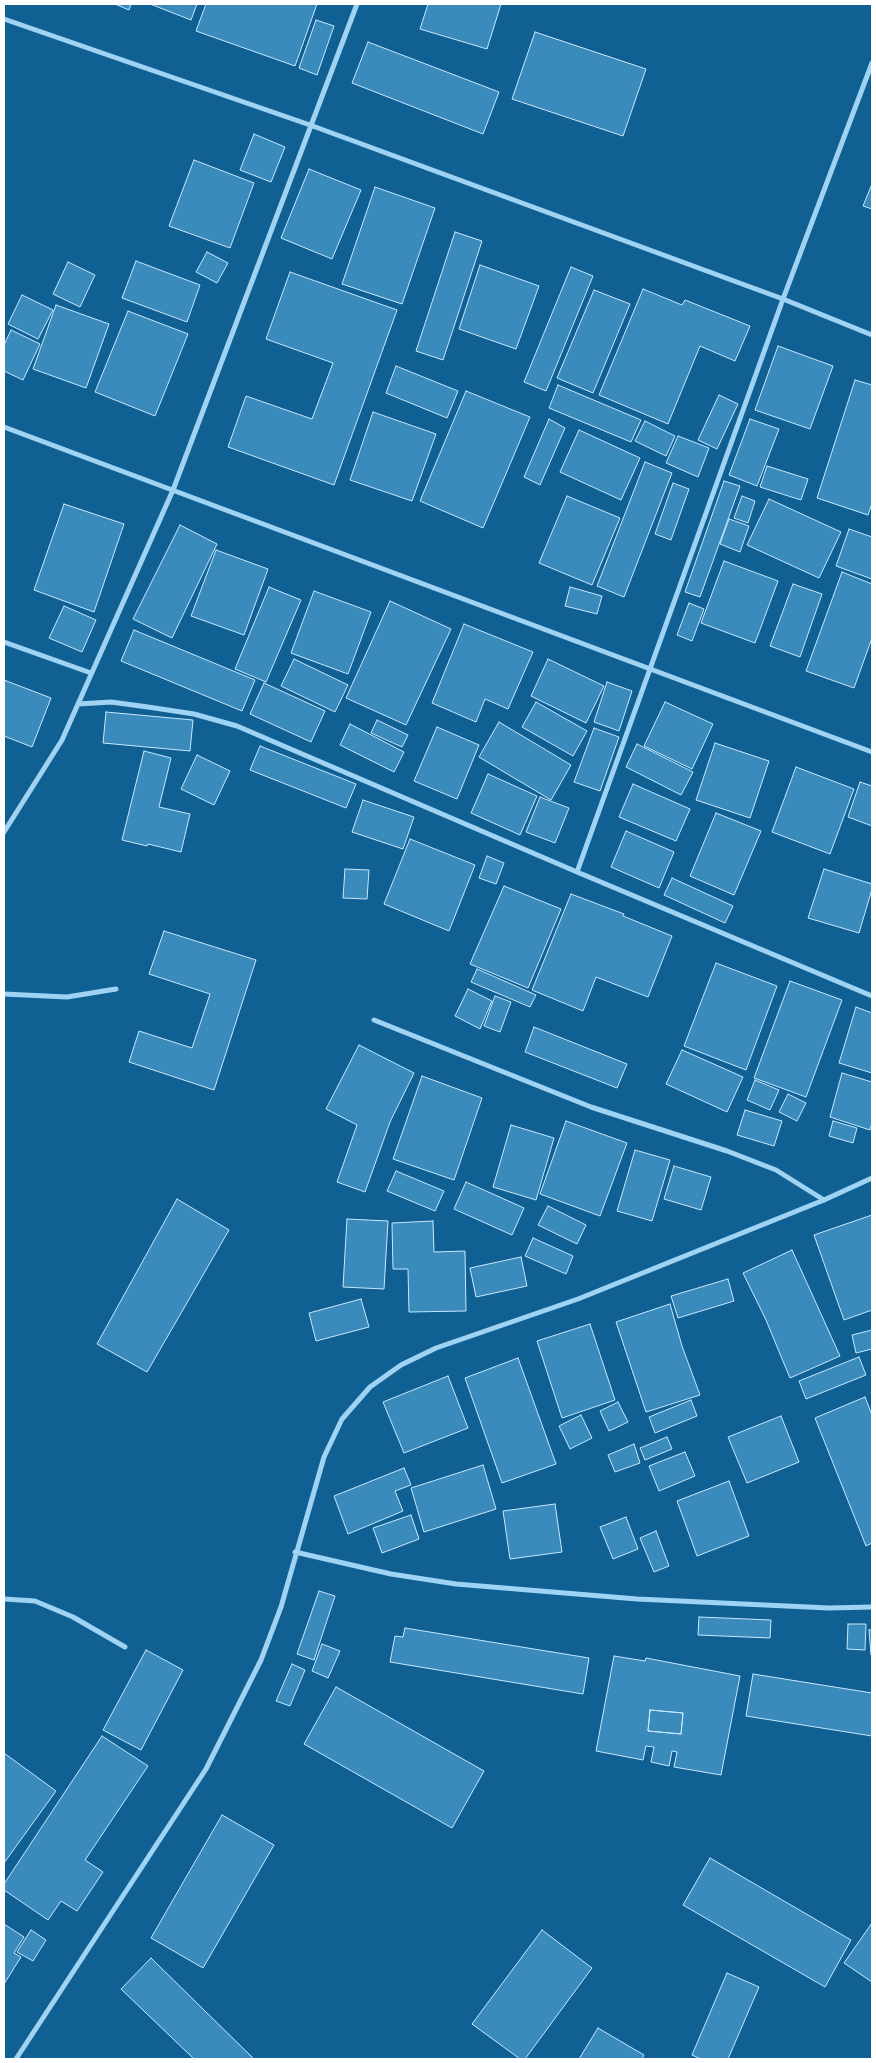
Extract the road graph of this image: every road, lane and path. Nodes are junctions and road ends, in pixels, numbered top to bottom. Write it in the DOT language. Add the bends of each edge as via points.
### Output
graph roads {
  1 [pos="357,4"];
  2 [pos="4,19"];
  3 [pos="872,63"];
  4 [pos="310,125"];
  5 [pos="783,300"];
  6 [pos="872,335"];
  7 [pos="4,427"];
  8 [pos="172,490"];
  9 [pos="4,642"];
  10 [pos="652,668"];
  11 [pos="91,673"];
  12 [pos="78,704"];
  13 [pos="872,752"];
  14 [pos="4,832"];
  15 [pos="577,872"];
  16 [pos="116,989"];
  17 [pos="4,994"];
  18 [pos="872,996"];
  19 [pos="374,1020"];
  20 [pos="872,1178"];
  21 [pos="824,1200"];
  22 [pos="295,1552"];
  23 [pos="4,1599"];
  24 [pos="872,1607"];
  25 [pos="126,1646"];
  26 [pos="16,2059"];
  1 -- 4 [label="street"];
  2 -- 4 [label="street"];
  3 -- 5 [label="street"];
  4 -- 5 [label="street"];
  4 -- 8 [label="street"];
  5 -- 6 [label="street"];
  5 -- 10 [label="street"];
  7 -- 8 [label="street"];
  8 -- 10 [label="street"];
  8 -- 11 [label="street"];
  9 -- 11 [label="street"];
  10 -- 13 [label="street"];
  10 -- 15 [label="street"];
  11 -- 12 [label="street"];
  12 -- 14 [label="street" via="62,740"];
  12 -- 15 [label="street" via="111,702 148,707 194,714 237,726"];
  15 -- 18 [label="street"];
  16 -- 17 [label="street" via="67,996"];
  19 -- 21 [label="street" via="591,1107 776,1170"];
  20 -- 21 [label="street"];
  21 -- 22 [label="street" via="578,1299 436,1348 401,1365 370,1386 342,1419 324,1457"];
  22 -- 24 [label="street" via="391,1574 456,1584 637,1599"];
  22 -- 26 [label="street" via="281,1607 261,1660 206,1769"];
  23 -- 25 [label="street" via="35,1601 73,1617"];
}
